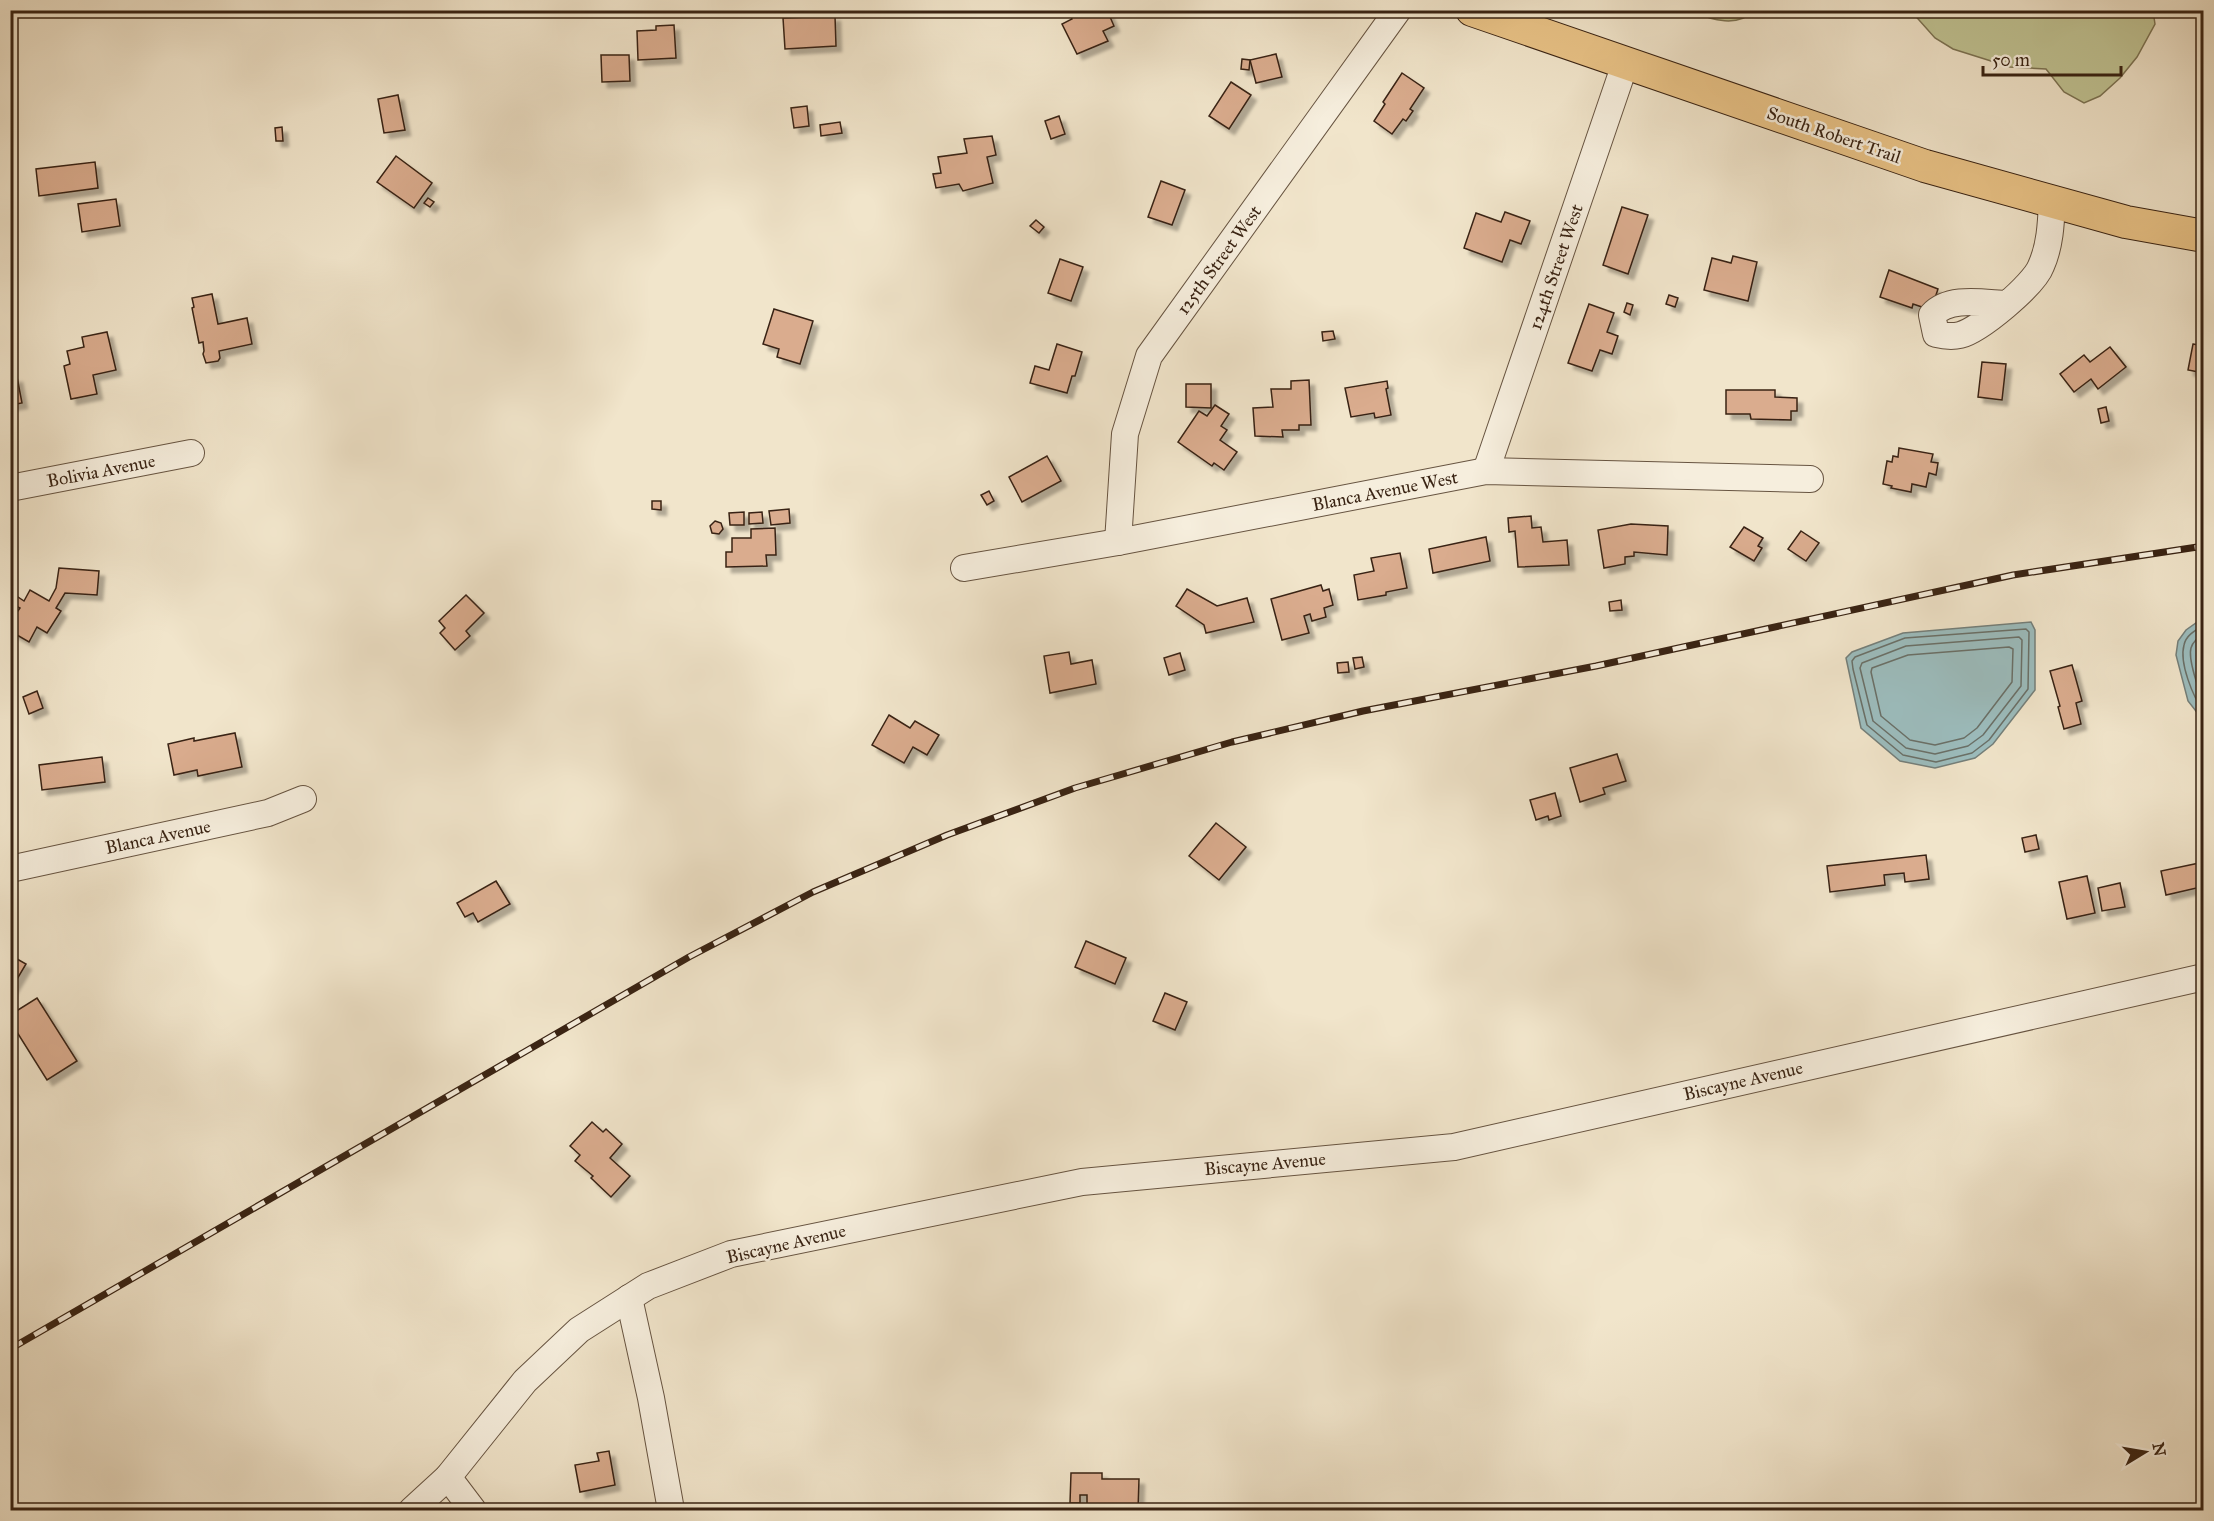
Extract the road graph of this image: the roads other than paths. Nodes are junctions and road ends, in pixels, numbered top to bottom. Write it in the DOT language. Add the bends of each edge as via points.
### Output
graph roads {
  1 [pos="1398,10"];
  2 [pos="1472,10"];
  3 [pos="1625,64"];
  4 [pos="2052,202"];
  5 [pos="2204,236"];
  6 [pos="2007,304"];
  7 [pos="191,453"];
  8 [pos="1486,471"];
  9 [pos="1810,479"];
  10 [pos="10,488"];
  11 [pos="1118,542"];
  12 [pos="964,568"];
  13 [pos="303,799"];
  14 [pos="10,869"];
  15 [pos="2204,977"];
  16 [pos="629,1298"];
  17 [pos="448,1477"];
  18 [pos="412,1510"];
  19 [pos="473,1510"];
  20 [pos="671,1510"];
  1 -- 11 [label="street, 125th Street West" via="1149,357 1125,434"];
  2 -- 3 [label="main road, South Robert Trail"];
  3 -- 4 [label="main road, South Robert Trail" via="1925,166"];
  3 -- 8 [label="street, 124th Street West"];
  4 -- 5 [label="main road, South Robert Trail" via="2126,222"];
  4 -- 6 [label="street" via="2050,239 2041,269"];
  7 -- 10 [label="street, Bolivia Avenue"];
  8 -- 9 [label="street, Blanca Avenue West"];
  8 -- 11 [label="street, Blanca Avenue West"];
  11 -- 12 [label="street, Blanca Avenue West"];
  13 -- 14 [label="street, Blanca Avenue" via="268,813"];
  15 -- 16 [label="street, Biscayne Avenue" via="1454,1146 1082,1182 731,1254 648,1286"];
  16 -- 17 [label="street, Biscayne Avenue" via="579,1330 525,1381"];
  16 -- 20 [label="street"];
  17 -- 18 [label="street, Biscayne Avenue"];
  17 -- 19 [label="street"];
}
